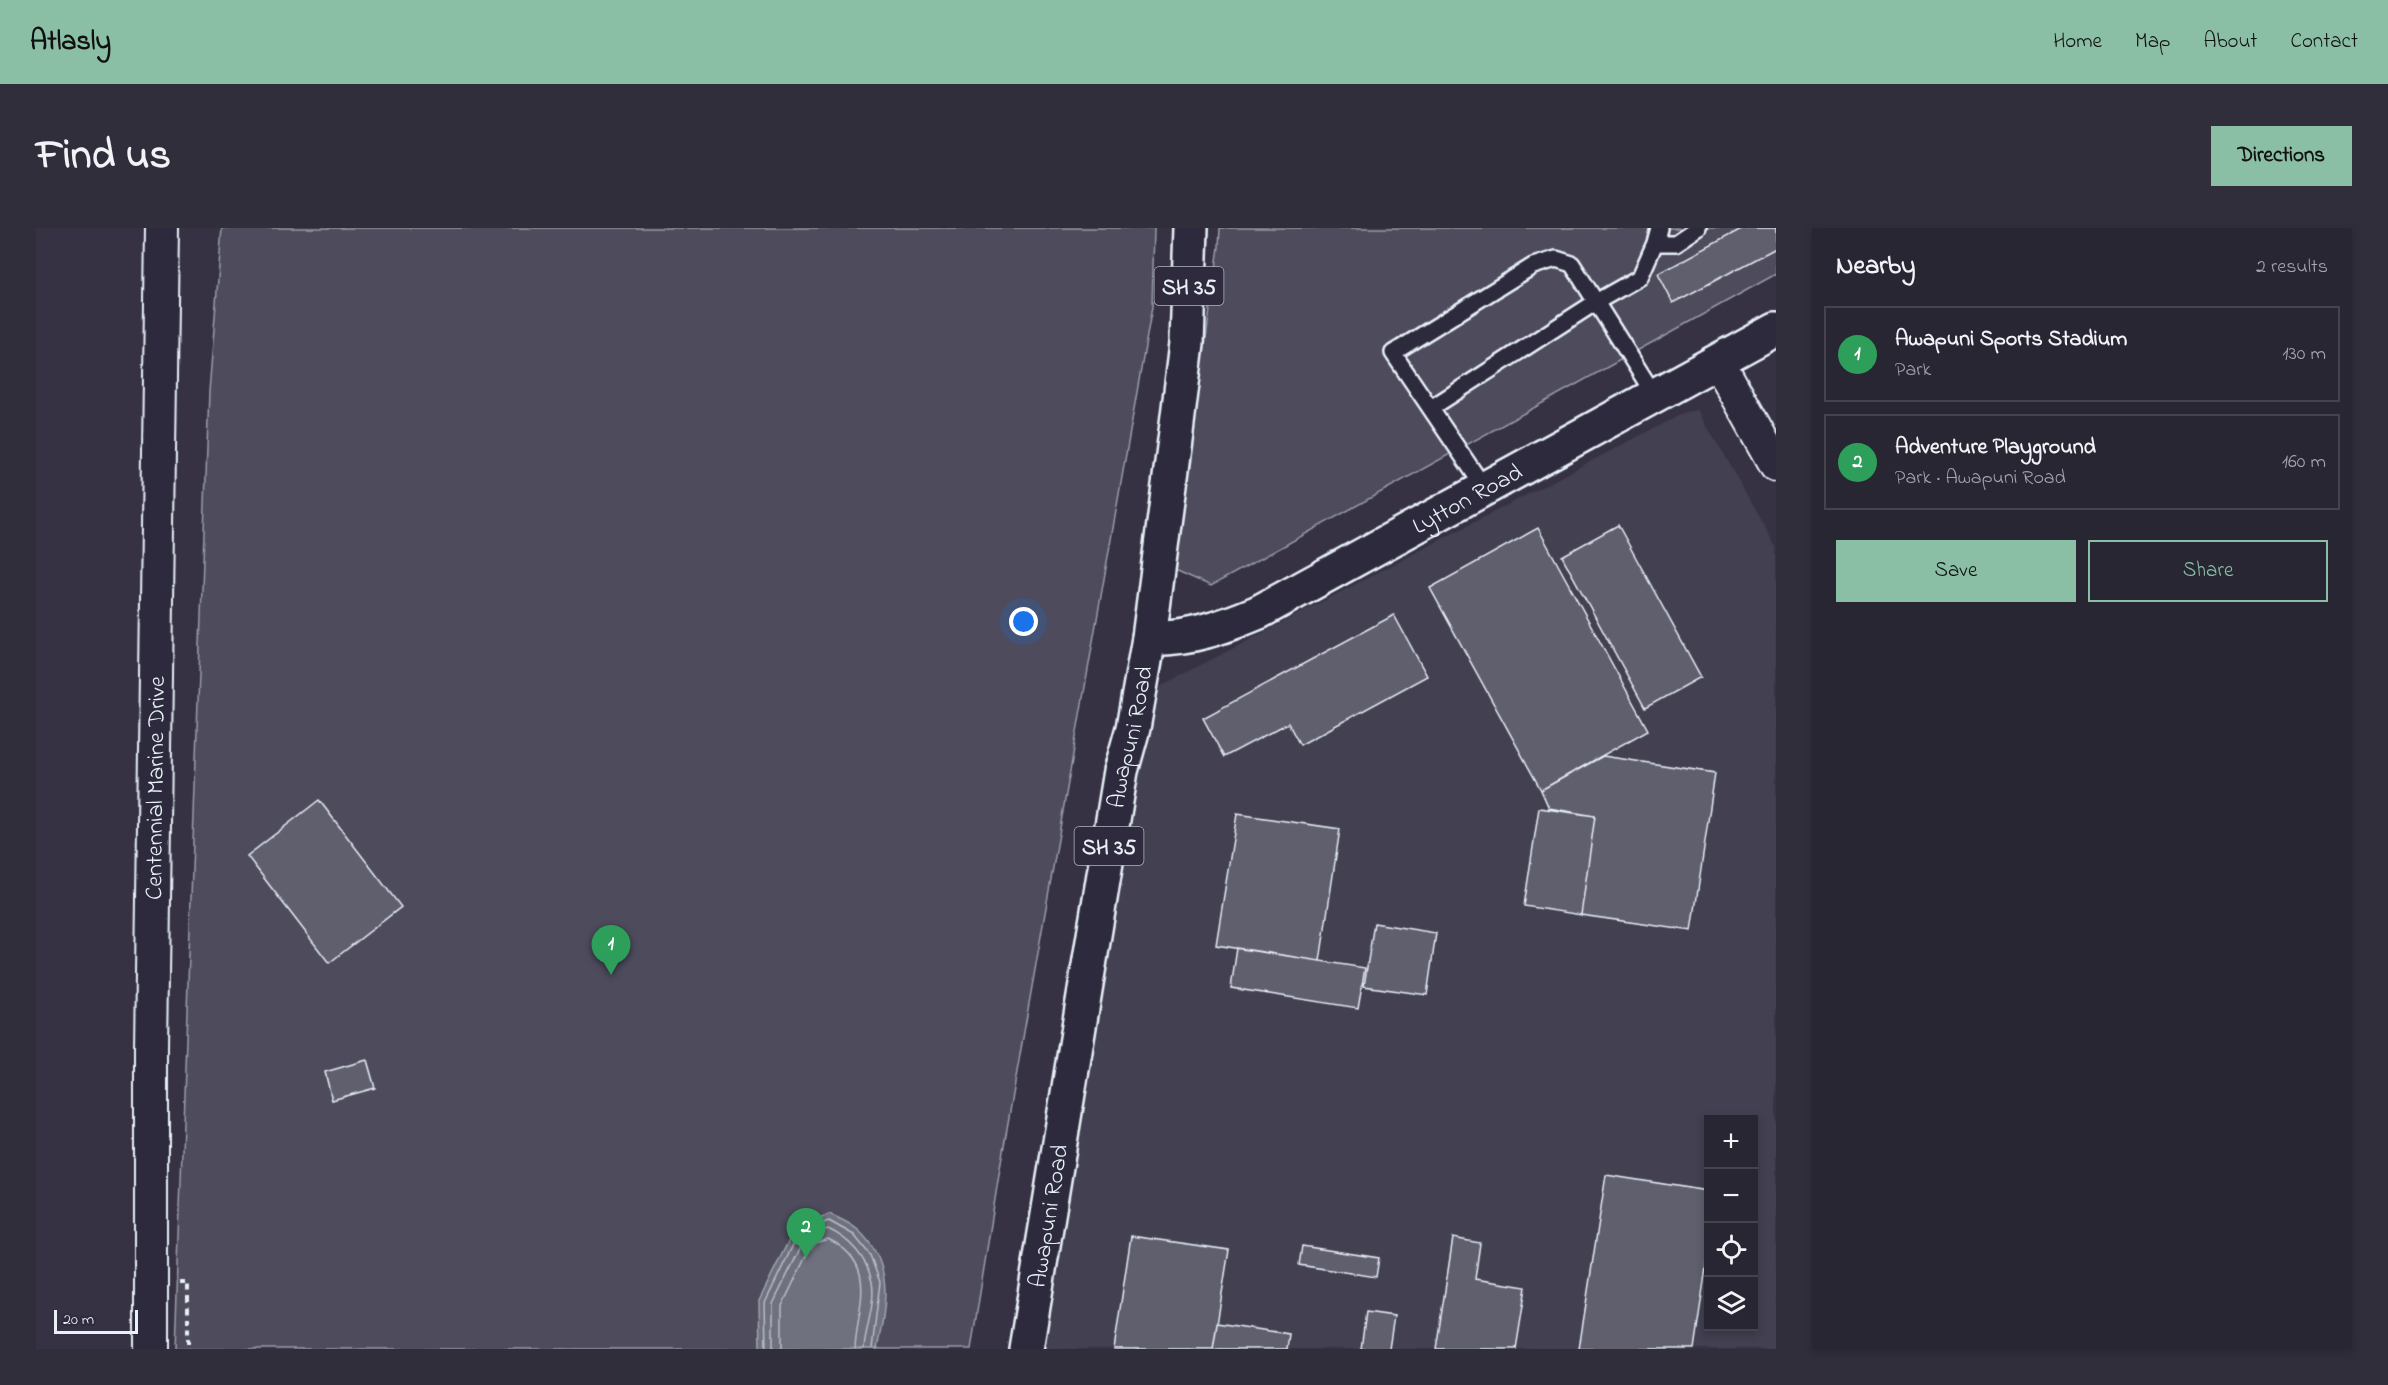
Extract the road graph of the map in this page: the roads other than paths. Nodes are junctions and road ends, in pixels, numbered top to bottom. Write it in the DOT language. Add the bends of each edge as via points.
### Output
graph roads {
  1 [pos="162,228"];
  2 [pos="1191,228"];
  3 [pos="1698,228"];
  4 [pos="1657,235"];
  5 [pos="1596,302"];
  6 [pos="1776,329"];
  7 [pos="1718,361"];
  8 [pos="1655,396"];
  9 [pos="1431,408"];
  10 [pos="1776,465"];
  11 [pos="1485,489"];
  12 [pos="1149,638"];
  13 [pos="151,1349"];
  14 [pos="1026,1349"];
  1 -- 13 [label="street, Centennial Marine Drive"];
  2 -- 12 [label="main road, Awapuni Road / SH 35" via="1187,343"];
  3 -- 4 [label="lane" via="1676,243"];
  4 -- 5 [label="lane" via="1640,277"];
  5 -- 8 [label="lane"];
  5 -- 9 [label="lane"];
  5 -- 9 [label="lane" via="1572,264 1556,259 1533,266 1393,353"];
  6 -- 7 [label="main road, Lytton Road"];
  7 -- 8 [label="main road, Lytton Road"];
  7 -- 10 [label="street"];
  8 -- 11 [label="main road, Lytton Road"];
  9 -- 11 [label="lane"];
  11 -- 12 [label="main road, Lytton Road" via="1259,612 1218,629 1169,639"];
  12 -- 14 [label="main road, Awapuni Road / SH 35" via="1121,771"];
}
